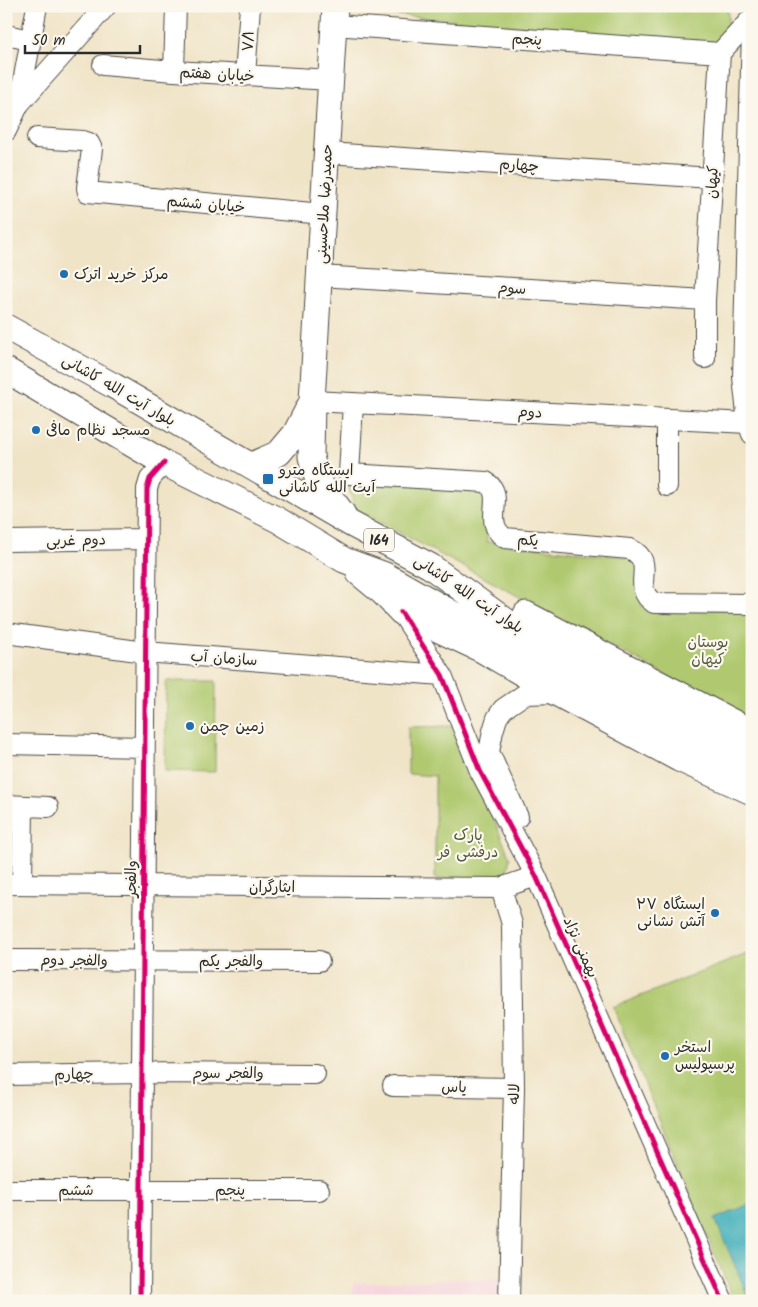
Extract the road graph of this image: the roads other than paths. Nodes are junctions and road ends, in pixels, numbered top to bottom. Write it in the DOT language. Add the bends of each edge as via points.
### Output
graph roads {
  1 [pos="36,6"];
  2 [pos="106,6"];
  3 [pos="176,6"];
  4 [pos="250,6"];
  5 [pos="752,6"];
  6 [pos="752,12"];
  7 [pos="335,16"];
  8 [pos="752,18"];
  9 [pos="752,29"];
  10 [pos="6,35"];
  11 [pos="30,40"];
  12 [pos="720,53"];
  13 [pos="103,65"];
  14 [pos="174,71"];
  15 [pos="245,76"];
  16 [pos="331,80"];
  17 [pos="19,104"];
  18 [pos="6,131"];
  19 [pos="750,131"];
  20 [pos="37,138"];
  21 [pos="327,152"];
  22 [pos="712,178"];
  23 [pos="323,214"];
  24 [pos="749,215"];
  25 [pos="320,276"];
  26 [pos="748,291"];
  27 [pos="705,300"];
  28 [pos="6,327"];
  29 [pos="705,358"];
  30 [pos="6,370"];
  31 [pos="747,378"];
  32 [pos="312,401"];
  33 [pos="353,403"];
  34 [pos="667,419"];
  35 [pos="750,429"];
  36 [pos="164,463"];
  37 [pos="252,465"];
  38 [pos="667,486"];
  39 [pos="351,524"];
  40 [pos="146,539"];
  41 [pos="6,541"];
  42 [pos="344,560"];
  43 [pos="430,566"];
  44 [pos="752,604"];
  45 [pos="401,612"];
  46 [pos="6,634"];
  47 [pos="145,652"];
  48 [pos="442,675"];
  49 [pos="556,693"];
  50 [pos="752,732"];
  51 [pos="6,744"];
  52 [pos="144,747"];
  53 [pos="752,751"];
  54 [pos="752,772"];
  55 [pos="752,792"];
  56 [pos="14,805"];
  57 [pos="48,807"];
  58 [pos="536,876"];
  59 [pos="14,884"];
  60 [pos="143,886"];
  61 [pos="501,888"];
  62 [pos="6,960"];
  63 [pos="142,961"];
  64 [pos="319,961"];
  65 [pos="142,1073"];
  66 [pos="315,1074"];
  67 [pos="6,1075"];
  68 [pos="393,1086"];
  69 [pos="514,1088"];
  70 [pos="11,1190"];
  71 [pos="140,1190"];
  72 [pos="319,1190"];
  73 [pos="140,1301"];
  74 [pos="509,1301"];
  75 [pos="723,1301"];
  1 -- 11 [label="street"];
  2 -- 17 [label="street"];
  3 -- 14 [label="street"];
  4 -- 15 [label="street, ۷/۱"];
  5 -- 6 [label="street"];
  7 -- 12 [label="street, پنجم"];
  7 -- 16 [label="main road, حمیدرضا ملاحسینی"];
  8 -- 12 [label="street"];
  9 -- 19 [label="street"];
  10 -- 11 [label="street"];
  11 -- 17 [label="street"];
  12 -- 22 [label="street, کیهان"];
  13 -- 14 [label="street, خیابان هفتم"];
  14 -- 15 [label="street, خیابان هفتم"];
  15 -- 16 [label="street, خیابان هفتم"];
  16 -- 21 [label="main road, حمیدرضا ملاحسینی"];
  17 -- 18 [label="street"];
  19 -- 24 [label="street"];
  20 -- 23 [label="street, خیابان ششم" via="89,143 92,150 88,192"];
  21 -- 22 [label="street, چهارم"];
  21 -- 23 [label="main road, حمیدرضا ملاحسینی"];
  22 -- 27 [label="street, کیهان"];
  23 -- 25 [label="main road, حمیدرضا ملاحسینی"];
  24 -- 26 [label="street"];
  25 -- 27 [label="street, سوم"];
  25 -- 32 [label="main road, حمیدرضا ملاحسینی"];
  26 -- 31 [label="street"];
  27 -- 29 [label="street, کیهان"];
  28 -- 37 [label="main road, بلوار آیت الله کاشانی / 164"];
  30 -- 36 [label="main road, بلوار آیت الله کاشانی / 164"];
  31 -- 35 [label="street"];
  32 -- 33 [label="street, دوم"];
  32 -- 37 [label="main road" via="295,434 279,453"];
  32 -- 39 [label="main road, حمیدرضا ملاحسینی" via="311,457 318,481"];
  33 -- 34 [label="street, دوم"];
  33 -- 44 [label="street, یکم" via="349,474 486,482 495,494 494,524 497,532 505,538 630,549 639,553 644,561 643,589 646,597 654,603"];
  34 -- 35 [label="street, دوم"];
  34 -- 38 [label="street"];
  36 -- 40 [label="street, والفجر" via="147,489"];
  36 -- 42 [label="main road, بلوار آیت الله کاشانی / 164" via="278,520"];
  37 -- 39 [label="main road, بلوار آیت الله کاشانی / 164"];
  39 -- 43 [label="main road, بلوار آیت الله کاشانی / 164"];
  40 -- 41 [label="street, دوم غربی"];
  40 -- 47 [label="street, والفجر"];
  42 -- 45 [label="main road"];
  42 -- 54 [label="main road, بلوار آیت الله کاشانی / 164" via="386,576 580,686"];
  43 -- 50 [label="main road"];
  43 -- 53 [label="main road, بلوار آیت الله کاشانی / 164" via="506,621 572,659 688,722"];
  45 -- 48 [label="street, بهمنی نژاد"];
  45 -- 49 [label="main road" via="482,650"];
  46 -- 47 [label="street, سازمان آب"];
  47 -- 48 [label="street, سازمان آب"];
  47 -- 52 [label="street, والفجر"];
  48 -- 58 [label="street, بهمنی نژاد" via="480,771"];
  49 -- 55 [label="main road" via="679,759"];
  49 -- 58 [label="street, بهمنی نژاد" via="525,694 503,709 492,731 489,752 530,844"];
  51 -- 52 [label="street"];
  52 -- 60 [label="street, والفجر"];
  56 -- 57 [label="street"];
  56 -- 59 [label="street"];
  58 -- 61 [label="street, ایثارگران"];
  58 -- 75 [label="street, بهمنی نژاد"];
  59 -- 60 [label="street, ایثارگران"];
  60 -- 61 [label="street, ایثارگران"];
  60 -- 63 [label="street, والفجر"];
  61 -- 69 [label="street, لاله" via="512,924"];
  62 -- 63 [label="street, والفجر دوم"];
  63 -- 64 [label="street, والفجر یکم"];
  63 -- 65 [label="street, والفجر"];
  65 -- 66 [label="street, والفجر سوم"];
  65 -- 67 [label="street, چهارم"];
  65 -- 71 [label="street, والفجر"];
  68 -- 69 [label="street, یاس"];
  69 -- 74 [label="street, لاله"];
  70 -- 71 [label="street, ششم"];
  71 -- 72 [label="street, پنجم"];
  71 -- 73 [label="street, والفجر"];
}
